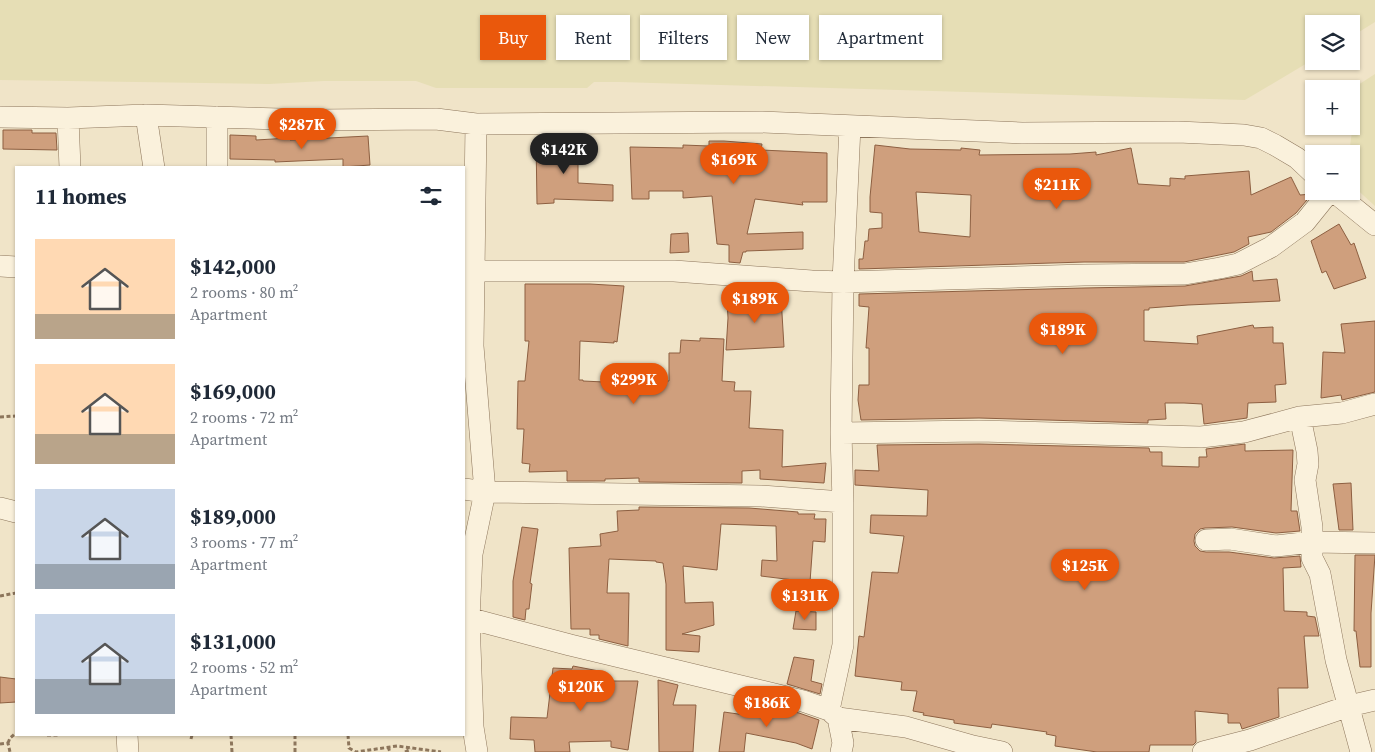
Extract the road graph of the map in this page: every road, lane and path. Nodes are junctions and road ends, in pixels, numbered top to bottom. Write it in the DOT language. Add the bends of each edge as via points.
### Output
graph roads {
  1 [pos="146,115"];
  2 [pos="0,117"];
  3 [pos="217,117"];
  4 [pos="68,118"];
  5 [pos="476,124"];
  6 [pos="850,126"];
  7 [pos="70,166"];
  8 [pos="154,166"];
  9 [pos="217,166"];
  10 [pos="1305,166"];
  11 [pos="1323,200"];
  12 [pos="1343,200"];
  13 [pos="469,219"];
  14 [pos="1375,225"];
  15 [pos="470,264"];
  16 [pos="0,266"];
  17 [pos="15,267"];
  18 [pos="843,282"];
  19 [pos="1375,404"];
  20 [pos="15,416"];
  21 [pos="0,417"];
  22 [pos="1300,417"];
  23 [pos="841,433"];
  24 [pos="465,489"];
  25 [pos="485,492"];
  26 [pos="844,502"];
  27 [pos="0,508"];
  28 [pos="15,512"];
  29 [pos="1206,540"];
  30 [pos="1312,542"];
  31 [pos="1375,543"];
  32 [pos="15,593"];
  33 [pos="0,596"];
  34 [pos="466,618"];
  35 [pos="1375,700"];
  36 [pos="1349,706"];
  37 [pos="834,714"];
  38 [pos="15,734"];
  39 [pos="126,736"];
  40 [pos="231,736"];
  41 [pos="295,736"];
  42 [pos="348,736"];
  43 [pos="8,743"];
  44 [pos="0,744"];
  45 [pos="388,747"];
  46 [pos="412,749"];
  47 [pos="10,752"];
  48 [pos="128,752"];
  49 [pos="232,752"];
  50 [pos="295,752"];
  51 [pos="390,752"];
  52 [pos="404,752"];
  53 [pos="441,752"];
  54 [pos="476,752"];
  55 [pos="841,752"];
  56 [pos="1002,752"];
  57 [pos="1203,752"];
  58 [pos="1361,752"];
  1 -- 3 [label="street"];
  1 -- 4 [label="street"];
  1 -- 8 [label="street"];
  2 -- 4 [label="street"];
  3 -- 5 [label="street" via="436,119"];
  3 -- 9 [label="street"];
  4 -- 7 [label="street"];
  5 -- 6 [label="street" via="761,122"];
  5 -- 13 [label="street"];
  6 -- 10 [label="street" via="1022,133 1244,135 1262,138 1276,145"];
  6 -- 18 [label="street"];
  11 -- 18 [label="street" via="1305,222 1272,247 1238,264 1186,274"];
  12 -- 14 [label="street"];
  13 -- 15 [label="street"];
  15 -- 18 [label="street" via="674,271"];
  15 -- 25 [label="street"];
  16 -- 17 [label="street"];
  18 -- 23 [label="street"];
  19 -- 22 [label="street" via="1342,413"];
  20 -- 21 [label="path"];
  22 -- 23 [label="street" via="1244,432 1201,437 979,431"];
  22 -- 30 [label="street" via="1307,450 1305,480"];
  23 -- 26 [label="street"];
  24 -- 25 [label="street"];
  25 -- 26 [label="street" via="761,496"];
  25 -- 34 [label="street" via="472,554"];
  26 -- 37 [label="street" via="843,645"];
  27 -- 28 [label="street"];
  29 -- 30 [label="street" via="1230,539 1276,546"];
  30 -- 31 [label="street"];
  30 -- 36 [label="street" via="1312,558 1320,574 1336,660"];
  32 -- 33 [label="path"];
  34 -- 37 [label="street" via="803,701"];
  34 -- 54 [label="street"];
  35 -- 36 [label="street"];
  36 -- 57 [label="street" via="1250,740"];
  36 -- 58 [label="street"];
  37 -- 55 [label="street" via="843,743"];
  37 -- 56 [label="street" via="906,727"];
  38 -- 43 [label="path"];
  39 -- 48 [label="street"];
  40 -- 49 [label="path"];
  41 -- 50 [label="path"];
  42 -- 45 [label="path" via="349,748 356,752"];
  43 -- 44 [label="path"];
  43 -- 47 [label="path"];
  45 -- 46 [label="path"];
  45 -- 51 [label="path"];
  46 -- 52 [label="path"];
  46 -- 53 [label="path"];
}
